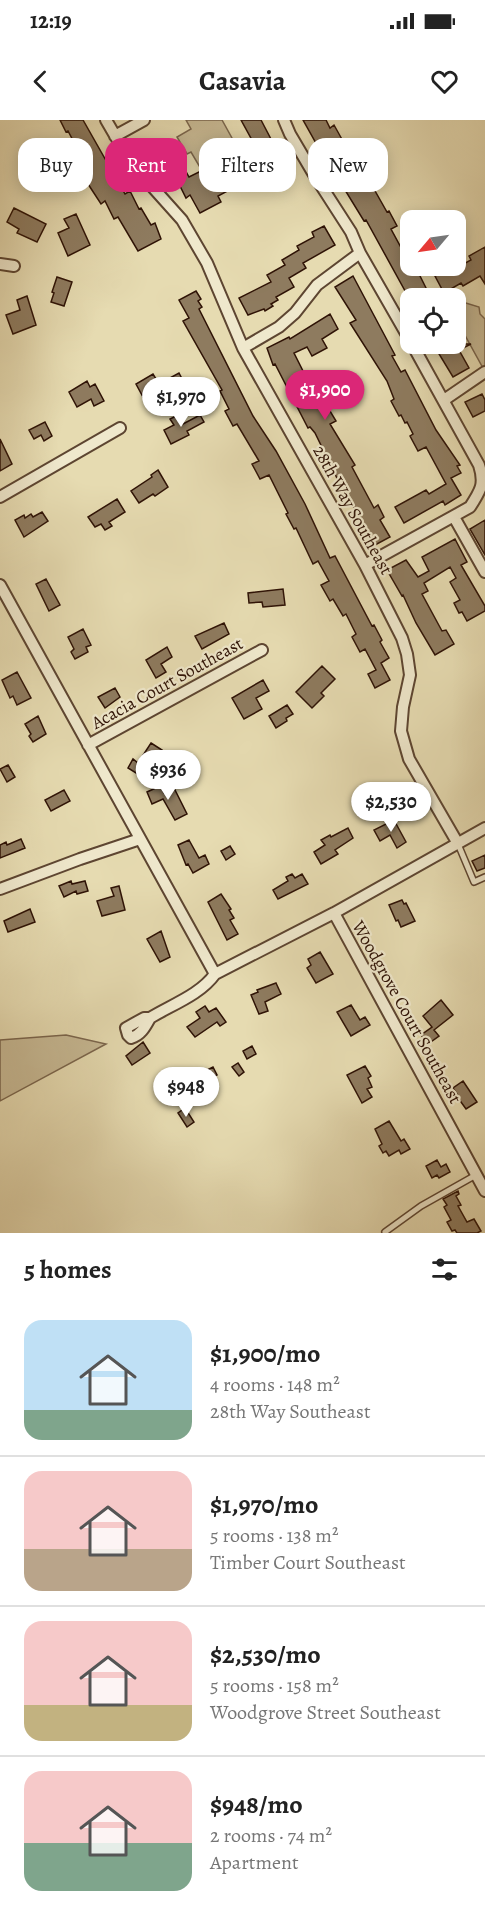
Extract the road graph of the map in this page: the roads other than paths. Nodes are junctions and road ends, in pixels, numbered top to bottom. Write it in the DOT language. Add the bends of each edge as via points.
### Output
graph roads {
  1 [pos="106,120"];
  2 [pos="144,120"];
  3 [pos="284,120"];
  4 [pos="115,136"];
  5 [pos="360,254"];
  6 [pos="0,264"];
  7 [pos="14,266"];
  8 [pos="400,324"];
  9 [pos="243,348"];
  10 [pos="417,354"];
  11 [pos="485,372"];
  12 [pos="444,400"];
  13 [pos="120,428"];
  14 [pos="0,497"];
  15 [pos="454,517"];
  16 [pos="365,565"];
  17 [pos="485,572"];
  18 [pos="0,585"];
  19 [pos="262,650"];
  20 [pos="88,745"];
  21 [pos="485,828"];
  22 [pos="140,839"];
  23 [pos="457,842"];
  24 [pos="485,877"];
  25 [pos="0,889"];
  26 [pos="334,913"];
  27 [pos="215,974"];
  28 [pos="150,1018"];
  29 [pos="476,1175"];
  30 [pos="485,1191"];
  31 [pos="385,1232"];
  1 -- 4 [label="street, 28th Way Southeast"];
  2 -- 4 [label="street"];
  3 -- 5 [label="street" via="312,173 351,232"];
  4 -- 9 [label="street, 28th Way Southeast" via="131,163 182,220 207,263"];
  5 -- 8 [label="street"];
  5 -- 9 [label="street" via="317,285 279,327"];
  6 -- 7 [label="street"];
  9 -- 16 [label="street, 28th Way Southeast"];
  10 -- 12 [label="street"];
  11 -- 12 [label="street"];
  12 -- 15 [label="street" via="483,479 480,493 470,507"];
  13 -- 14 [label="street"];
  15 -- 16 [label="street"];
  15 -- 17 [label="street"];
  16 -- 23 [label="street, 28th Way Southeast" via="407,654 410,675 401,731 409,759"];
  18 -- 20 [label="street"];
  19 -- 20 [label="street, Acacia Court Southeast"];
  20 -- 22 [label="street"];
  21 -- 23 [label="street"];
  22 -- 25 [label="street"];
  22 -- 27 [label="street"];
  23 -- 24 [label="lane" via="474,882"];
  23 -- 26 [label="street"];
  26 -- 27 [label="street"];
  26 -- 29 [label="street, Woodgrove Court Southeast"];
  27 -- 28 [label="street" via="195,992"];
  29 -- 30 [label="street, Woodgrove Court Southeast"];
  29 -- 31 [label="lane"];
}
